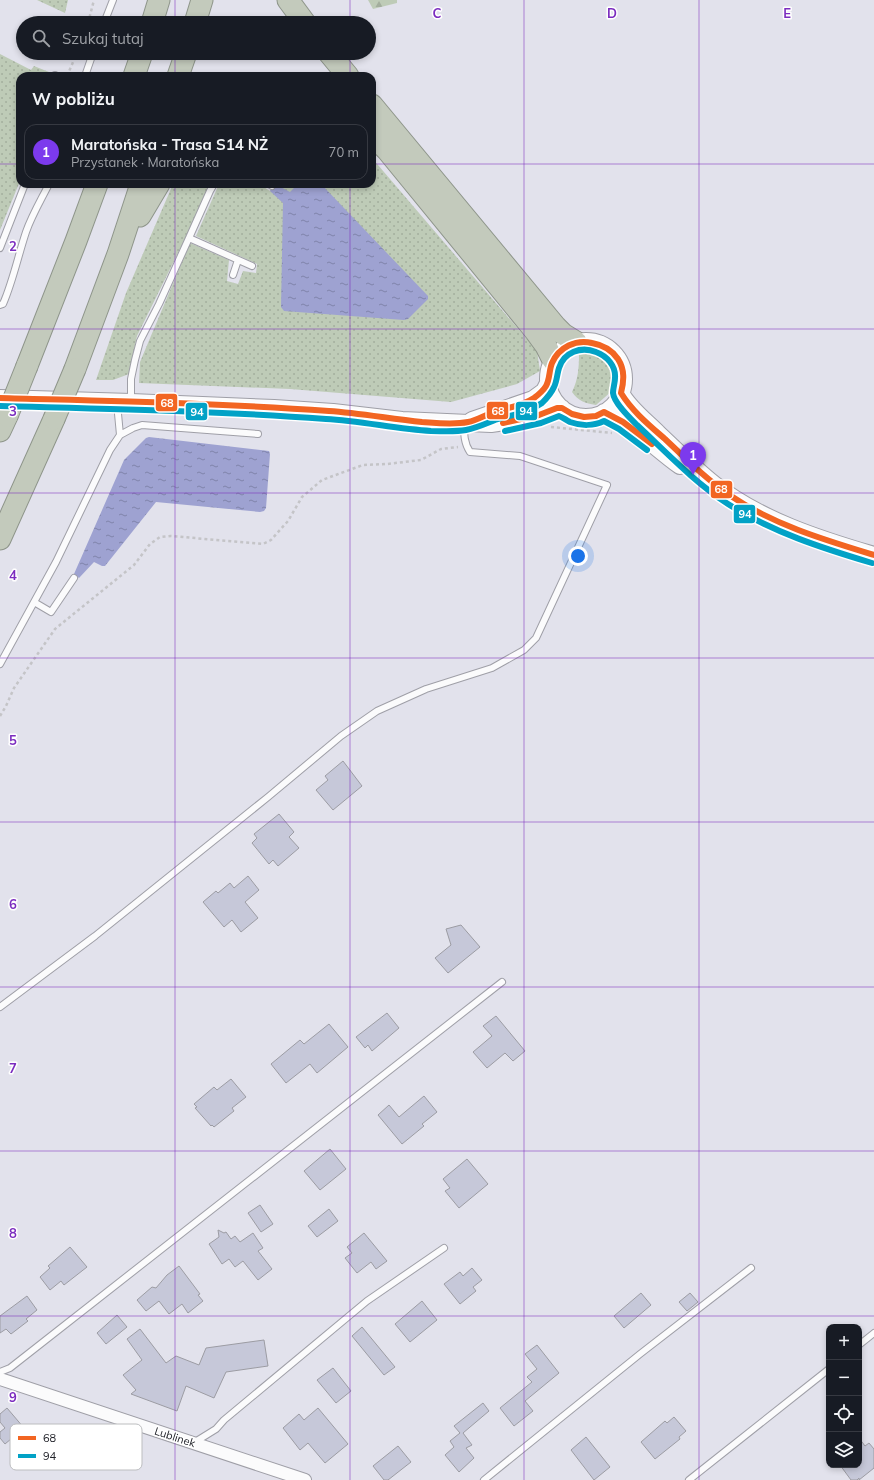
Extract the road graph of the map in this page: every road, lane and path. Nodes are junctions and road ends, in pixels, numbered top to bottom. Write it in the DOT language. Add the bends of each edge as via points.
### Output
graph roads {
  1 [pos="94,0"];
  2 [pos="112,0"];
  3 [pos="159,0"];
  4 [pos="202,0"];
  5 [pos="288,0"];
  6 [pos="90,16"];
  7 [pos="106,16"];
  8 [pos="154,16"];
  9 [pos="197,16"];
  10 [pos="300,16"];
  11 [pos="74,60"];
  12 [pos="91,60"];
  13 [pos="140,60"];
  14 [pos="184,60"];
  15 [pos="335,60"];
  16 [pos="69,72"];
  17 [pos="86,72"];
  18 [pos="135,72"];
  19 [pos="179,72"];
  20 [pos="345,72"];
  21 [pos="376,110"];
  22 [pos="376,139"];
  23 [pos="23,188"];
  24 [pos="47,188"];
  25 [pos="96,188"];
  26 [pos="141,188"];
  27 [pos="157,188"];
  28 [pos="212,188"];
  29 [pos="189,238"];
  30 [pos="0,248"];
  31 [pos="118,254"];
  32 [pos="238,260"];
  33 [pos="252,266"];
  34 [pos="233,275"];
  35 [pos="0,305"];
  36 [pos="576,342"];
  37 [pos="553,360"];
  38 [pos="548,383"];
  39 [pos="622,393"];
  40 [pos="124,401"];
  41 [pos="562,408"];
  42 [pos="604,412"];
  43 [pos="2,415"];
  44 [pos="464,423"];
  45 [pos="548,426"];
  46 [pos="258,434"];
  47 [pos="612,434"];
  48 [pos="120,435"];
  49 [pos="466,446"];
  50 [pos="715,484"];
  51 [pos="0,539"];
  52 [pos="874,555"];
  53 [pos="74,578"];
  54 [pos="34,602"];
  55 [pos="0,664"];
  56 [pos="0,716"];
  57 [pos="502,982"];
  58 [pos="0,1007"];
  59 [pos="444,1248"];
  60 [pos="751,1268"];
  61 [pos="874,1333"];
  62 [pos="862,1343"];
  63 [pos="826,1371"];
  64 [pos="0,1372"];
  65 [pos="0,1379"];
  66 [pos="136,1424"];
  67 [pos="142,1426"];
  68 [pos="193,1443"];
  69 [pos="305,1480"];
  70 [pos="484,1480"];
  71 [pos="689,1480"];
  1 -- 6 [label="path"];
  2 -- 7 [label="lane"];
  3 -- 8 [label="highway"];
  4 -- 9 [label="highway"];
  5 -- 10 [label="highway"];
  11 -- 16 [label="path"];
  12 -- 17 [label="lane"];
  13 -- 18 [label="highway"];
  14 -- 19 [label="highway"];
  15 -- 20 [label="highway"];
  21 -- 36 [label="highway" via="556,327"];
  22 -- 37 [label="highway" via="535,331"];
  23 -- 30 [label="lane"];
  24 -- 35 [label="lane" via="26,232 9,290 3,304"];
  25 -- 43 [label="highway, bridge" via="27,366"];
  26 -- 31 [label="highway"];
  27 -- 31 [label="highway"];
  28 -- 29 [label="lane"];
  29 -- 32 [label="lane"];
  29 -- 40 [label="lane" via="140,341 132,379"];
  31 -- 51 [label="highway, bridge" via="75,369"];
  32 -- 33 [label="lane"];
  32 -- 34 [label="lane"];
  36 -- 37 [label="main road" via="559,352"];
  36 -- 39 [label="main road" via="588,341 610,350 623,370"];
  37 -- 38 [label="main road"];
  38 -- 41 [label="main road" via="552,396"];
  38 -- 44 [label="main road" via="544,391 533,399"];
  39 -- 42 [label="main road" via="615,404"];
  39 -- 50 [label="main road" via="627,403 675,450"];
  40 -- 43 [label="main road"];
  40 -- 44 [label="main road" via="274,408"];
  40 -- 48 [label="lane"];
  41 -- 42 [label="main road" via="584,417"];
  41 -- 44 [label="main road" via="501,423"];
  42 -- 50 [label="main road" via="614,415 693,475"];
  44 -- 49 [label="lane"];
  45 -- 47 [label="path"];
  46 -- 48 [label="lane" via="142,425"];
  48 -- 54 [label="lane" via="110,450"];
  49 -- 56 [label="path" via="441,449 421,460 363,465 322,480 302,497 288,521 271,540 263,544 160,537 150,544 134,565 55,629 14,688"];
  49 -- 58 [label="lane" via="470,452 520,456 607,485 536,638 524,650 492,668 426,689 377,711 340,736 95,936"];
  50 -- 52 [label="main road" via="739,501 782,523 827,541"];
  53 -- 54 [label="lane" via="51,612"];
  54 -- 55 [label="lane"];
  57 -- 64 [label="lane" via="10,1368"];
  59 -- 68 [label="lane" via="367,1301 216,1429"];
  60 -- 70 [label="lane"];
  61 -- 62 [label="lane"];
  63 -- 71 [label="lane"];
  65 -- 66 [label="street, Lublinek"];
  67 -- 68 [label="street, Lublinek"];
  68 -- 69 [label="street, Lublinek"];
}
